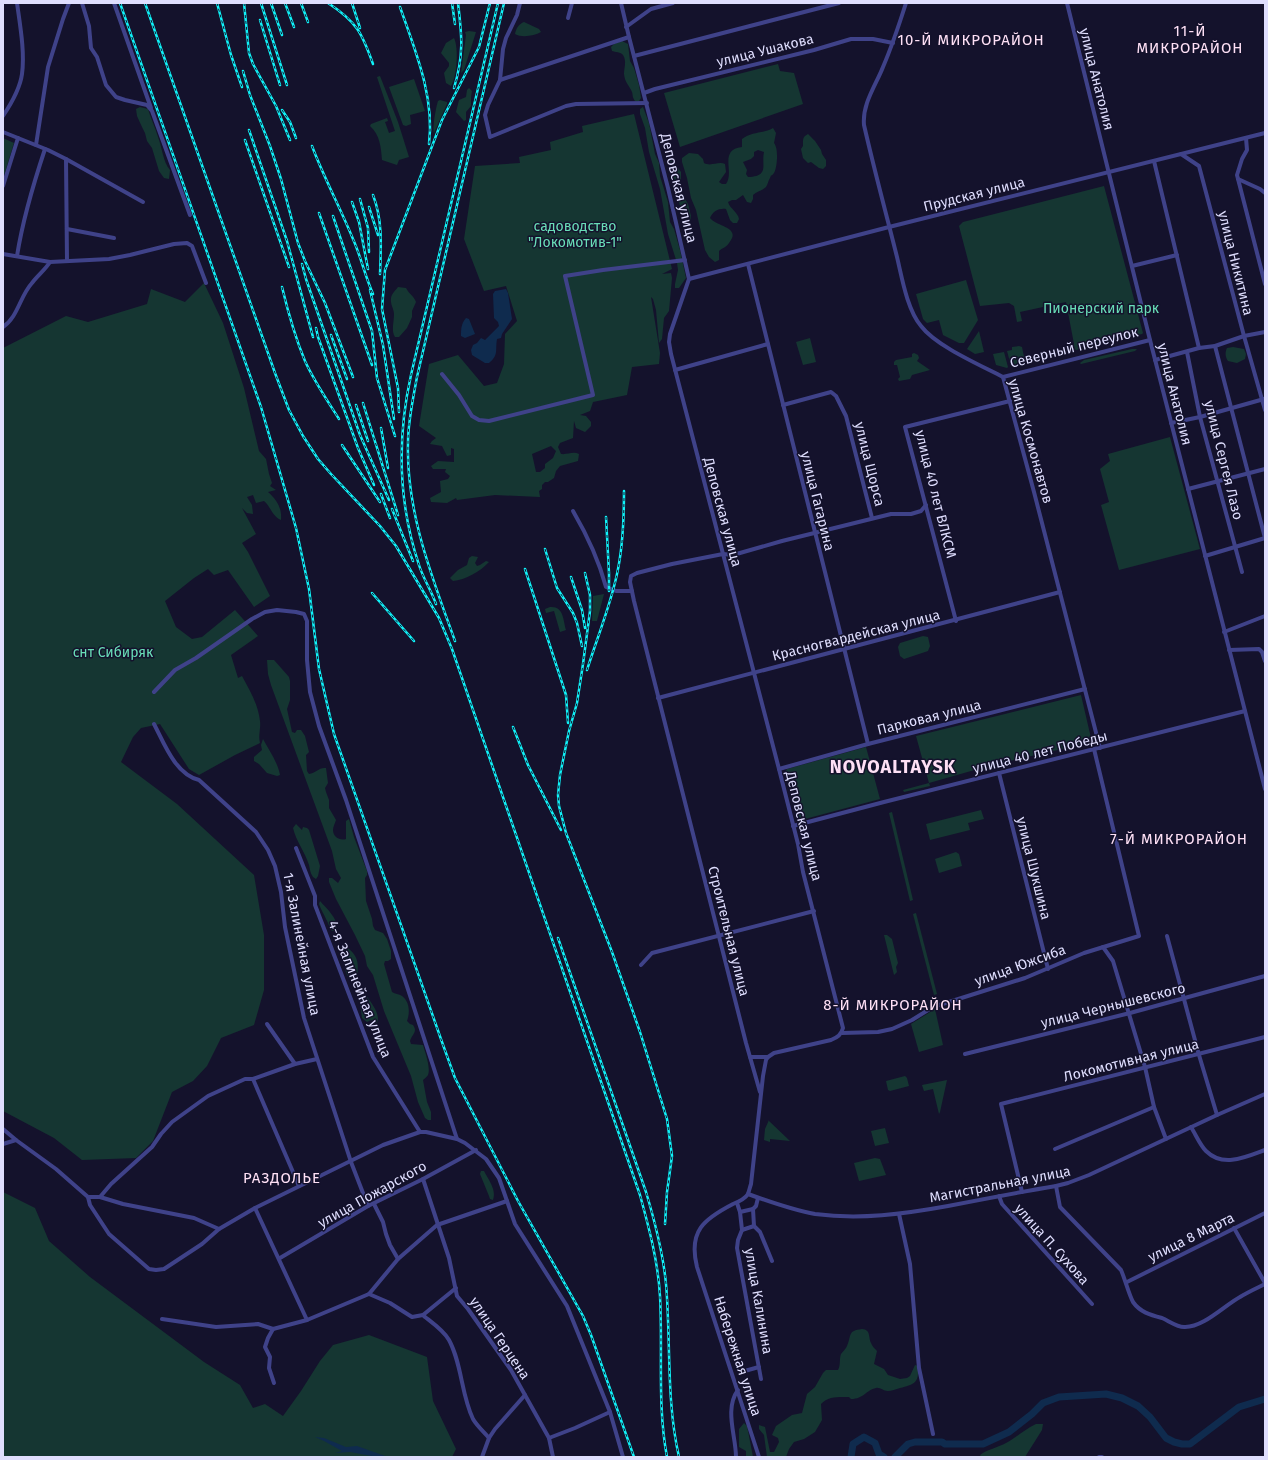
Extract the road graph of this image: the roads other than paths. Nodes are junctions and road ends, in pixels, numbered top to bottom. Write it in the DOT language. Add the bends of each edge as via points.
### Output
graph roads {
  1 [pos="17,3"];
  2 [pos="70,3"];
  3 [pos="82,3"];
  4 [pos="114,3"];
  5 [pos="520,3"];
  6 [pos="572,3"];
  7 [pos="621,3"];
  8 [pos="673,3"];
  9 [pos="839,3"];
  10 [pos="906,3"];
  11 [pos="1067,3"];
  12 [pos="568,18"];
  13 [pos="626,27"];
  14 [pos="629,37"];
  15 [pos="893,43"];
  16 [pos="634,56"];
  17 [pos="500,80"];
  18 [pos="644,93"];
  19 [pos="647,104"];
  20 [pos="152,111"];
  21 [pos="3,116"];
  22 [pos="3,132"];
  23 [pos="1265,133"];
  24 [pos="18,138"];
  25 [pos="1246,138"];
  26 [pos="36,145"];
  27 [pos="45,149"];
  28 [pos="1181,154"];
  29 [pos="66,159"];
  30 [pos="1154,161"];
  31 [pos="1108,173"];
  32 [pos="1238,179"];
  33 [pos="3,186"];
  34 [pos="1265,193"];
  35 [pos="143,202"];
  36 [pos="190,215"];
  37 [pos="889,227"];
  38 [pos="67,229"];
  39 [pos="114,238"];
  40 [pos="3,254"];
  41 [pos="1177,255"];
  42 [pos="17,256"];
  43 [pos="684,260"];
  44 [pos="67,261"];
  45 [pos="50,262"];
  46 [pos="748,264"];
  47 [pos="1132,266"];
  48 [pos="689,279"];
  49 [pos="206,283"];
  50 [pos="1265,284"];
  51 [pos="3,327"];
  52 [pos="1265,332"];
  53 [pos="1244,336"];
  54 [pos="1150,340"];
  55 [pos="768,344"];
  56 [pos="1215,346"];
  57 [pos="1199,348"];
  58 [pos="1187,352"];
  59 [pos="1155,360"];
  60 [pos="675,370"];
  61 [pos="442,374"];
  62 [pos="1003,377"];
  63 [pos="1264,399"];
  64 [pos="1010,401"];
  65 [pos="783,405"];
  66 [pos="1231,409"];
  67 [pos="1265,410"];
  68 [pos="1200,417"];
  69 [pos="1171,423"];
  70 [pos="1265,469"];
  71 [pos="1249,474"];
  72 [pos="1218,482"];
  73 [pos="1188,489"];
  74 [pos="926,505"];
  75 [pos="573,511"];
  76 [pos="872,518"];
  77 [pos="815,533"];
  78 [pos="1265,538"];
  79 [pos="1235,547"];
  80 [pos="722,554"];
  81 [pos="1205,556"];
  82 [pos="1242,572"];
  83 [pos="632,591"];
  84 [pos="1060,592"];
  85 [pos="1265,616"];
  86 [pos="956,621"];
  87 [pos="1224,632"];
  88 [pos="844,650"];
  89 [pos="1229,650"];
  90 [pos="1265,661"];
  91 [pos="753,673"];
  92 [pos="1085,689"];
  93 [pos="154,692"];
  94 [pos="658,698"];
  95 [pos="1245,711"];
  96 [pos="154,724"];
  97 [pos="868,744"];
  98 [pos="1100,748"];
  99 [pos="1094,749"];
  100 [pos="779,769"];
  101 [pos="1000,773"];
  102 [pos="1265,789"];
  103 [pos="793,826"];
  104 [pos="296,848"];
  105 [pos="814,912"];
  106 [pos="718,935"];
  107 [pos="1167,936"];
  108 [pos="1103,946"];
  109 [pos="641,965"];
  110 [pos="1048,969"];
  111 [pos="1265,976"];
  112 [pos="1184,998"];
  113 [pos="1130,1013"];
  114 [pos="267,1024"];
  115 [pos="842,1033"];
  116 [pos="1265,1037"];
  117 [pos="965,1054"];
  118 [pos="1199,1054"];
  119 [pos="750,1057"];
  120 [pos="768,1057"];
  121 [pos="317,1058"];
  122 [pos="295,1064"];
  123 [pos="1145,1067"];
  124 [pos="253,1079"];
  125 [pos="760,1092"];
  126 [pos="1265,1094"];
  127 [pos="1154,1107"];
  128 [pos="1217,1115"];
  129 [pos="1191,1127"];
  130 [pos="3,1128"];
  131 [pos="420,1132"];
  132 [pos="457,1139"];
  133 [pos="1166,1139"];
  134 [pos="16,1140"];
  135 [pos="3,1144"];
  136 [pos="1055,1149"];
  137 [pos="476,1150"];
  138 [pos="1265,1150"];
  139 [pos="351,1162"];
  140 [pos="423,1179"];
  141 [pos="299,1186"];
  142 [pos="1056,1186"];
  143 [pos="1022,1192"];
  144 [pos="748,1194"];
  145 [pos="999,1196"];
  146 [pos="88,1197"];
  147 [pos="100,1197"];
  148 [pos="758,1198"];
  149 [pos="508,1201"];
  150 [pos="737,1203"];
  151 [pos="374,1204"];
  152 [pos="368,1206"];
  153 [pos="255,1208"];
  154 [pos="753,1209"];
  155 [pos="740,1212"];
  156 [pos="1265,1213"];
  157 [pos="899,1214"];
  158 [pos="437,1225"];
  159 [pos="754,1226"];
  160 [pos="1234,1228"];
  161 [pos="219,1229"];
  162 [pos="742,1230"];
  163 [pos="280,1258"];
  164 [pos="398,1259"];
  165 [pos="772,1260"];
  166 [pos="1127,1282"];
  167 [pos="1265,1284"];
  168 [pos="456,1288"];
  169 [pos="369,1294"];
  170 [pos="1092,1304"];
  171 [pos="423,1315"];
  172 [pos="162,1319"];
  173 [pos="307,1320"];
  174 [pos="274,1329"];
  175 [pos="759,1367"];
  176 [pos="741,1372"];
  177 [pos="762,1379"];
  178 [pos="274,1383"];
  179 [pos="738,1390"];
  180 [pos="525,1396"];
  181 [pos="610,1412"];
  182 [pos="933,1434"];
  183 [pos="489,1438"];
  184 [pos="549,1438"];
  185 [pos="482,1457"];
  186 [pos="553,1457"];
  187 [pos="623,1457"];
  188 [pos="736,1457"];
  189 [pos="759,1457"];
  1 -- 21 [label="street" via="22,75"];
  2 -- 26 [label="street" via="48,67"];
  3 -- 20 [label="street" via="89,26 91,48 98,57 106,85 116,97 147,105"];
  4 -- 20 [label="street"];
  5 -- 17 [label="street" via="503,49"];
  6 -- 12 [label="street"];
  7 -- 13 [label="street, Деповская улица"];
  8 -- 13 [label="street" via="651,9"];
  9 -- 16 [label="street"];
  10 -- 15 [label="street, улица Космонавтов"];
  11 -- 31 [label="street, улица Анатолия"];
  13 -- 14 [label="street, Деповская улица"];
  14 -- 16 [label="street, Деповская улица"];
  14 -- 17 [label="street"];
  15 -- 18 [label="street, улица Ушакова" via="851,38 814,50"];
  15 -- 37 [label="street, улица Космонавтов" via="863,117"];
  16 -- 18 [label="street, Деповская улица"];
  17 -- 19 [label="street" via="485,115 490,137 566,106"];
  18 -- 19 [label="street, Деповская улица"];
  19 -- 43 [label="street, Деповская улица"];
  20 -- 36 [label="street"];
  22 -- 24 [label="street"];
  23 -- 25 [label="street, Прудская улица"];
  24 -- 26 [label="street"];
  24 -- 33 [label="street"];
  25 -- 28 [label="street, Прудская улица"];
  25 -- 32 [label="street" via="1247,150 1237,173"];
  26 -- 27 [label="street"];
  27 -- 29 [label="street"];
  27 -- 42 [label="street" via="22,225"];
  28 -- 30 [label="street, Прудская улица"];
  28 -- 53 [label="street, улица Никитина" via="1199,166"];
  29 -- 35 [label="street"];
  29 -- 38 [label="street"];
  30 -- 31 [label="street, Прудская улица"];
  30 -- 41 [label="street"];
  31 -- 37 [label="street, Прудская улица"];
  31 -- 47 [label="street, улица Анатолия"];
  32 -- 34 [label="street"];
  32 -- 50 [label="street"];
  37 -- 46 [label="street, Прудская улица"];
  37 -- 62 [label="street, улица Космонавтов" via="911,309 920,325 960,355"];
  38 -- 39 [label="street"];
  38 -- 44 [label="street"];
  40 -- 42 [label="street"];
  41 -- 47 [label="street"];
  41 -- 57 [label="street"];
  42 -- 45 [label="street"];
  43 -- 48 [label="street, Деповская улица"];
  43 -- 61 [label="street" via="565,276 593,395 489,421 479,420 472,416"];
  44 -- 45 [label="street"];
  44 -- 49 [label="street" via="109,259 187,243 192,246"];
  45 -- 51 [label="street" via="31,283 10,321"];
  46 -- 48 [label="street, Прудская улица"];
  46 -- 55 [label="street, улица Гагарина"];
  47 -- 54 [label="street, улица Анатолия"];
  48 -- 60 [label="street, Деповская улица" via="669,338"];
  52 -- 53 [label="street"];
  53 -- 56 [label="street"];
  53 -- 63 [label="street, улица Никитина"];
  54 -- 59 [label="street, улица Анатолия"];
  54 -- 62 [label="street, Северный переулок"];
  55 -- 60 [label="street"];
  55 -- 65 [label="street, улица Гагарина"];
  56 -- 57 [label="street"];
  56 -- 66 [label="street"];
  57 -- 58 [label="street"];
  58 -- 59 [label="street"];
  58 -- 68 [label="street, улица Сергея Лазо"];
  59 -- 69 [label="street, улица Анатолия"];
  60 -- 80 [label="street, Деповская улица"];
  62 -- 64 [label="street, улица Космонавтов"];
  63 -- 66 [label="street"];
  63 -- 67 [label="street, улица Никитина"];
  64 -- 74 [label="street, улица 40 лет ВЛКСМ" via="905,428"];
  64 -- 84 [label="street, улица Космонавтов"];
  65 -- 76 [label="street, улица Щорса" via="831,392 836,396 846,416"];
  65 -- 77 [label="street, улица Гагарина"];
  66 -- 68 [label="street"];
  66 -- 71 [label="street"];
  68 -- 69 [label="street"];
  68 -- 72 [label="street, улица Сергея Лазо"];
  69 -- 73 [label="street, улица Анатолия"];
  70 -- 71 [label="street"];
  71 -- 72 [label="street"];
  71 -- 78 [label="street"];
  72 -- 73 [label="street"];
  72 -- 79 [label="street, улица Сергея Лазо"];
  73 -- 81 [label="street, улица Анатолия"];
  74 -- 76 [label="street" via="921,512"];
  74 -- 86 [label="street, улица 40 лет ВЛКСМ"];
  75 -- 83 [label="street" via="602,570 606,588"];
  76 -- 77 [label="street"];
  77 -- 80 [label="street" via="733,555"];
  77 -- 88 [label="street, улица Гагарина"];
  78 -- 79 [label="street"];
  79 -- 81 [label="street"];
  79 -- 82 [label="street, улица Сергея Лазо"];
  80 -- 83 [label="street, Строительная улица" via="637,573 631,576"];
  80 -- 91 [label="street, Деповская улица"];
  81 -- 87 [label="street, улица Анатолия"];
  83 -- 94 [label="street, Строительная улица"];
  84 -- 86 [label="street, Красногвардейская улица"];
  84 -- 92 [label="street, улица Космонавтов"];
  85 -- 87 [label="street"];
  86 -- 88 [label="street, Красногвардейская улица"];
  87 -- 89 [label="street, улица Анатолия"];
  88 -- 91 [label="street, Красногвардейская улица"];
  88 -- 97 [label="street, улица Гагарина"];
  89 -- 90 [label="street" via="1258,650 1262,652"];
  89 -- 95 [label="street, улица Анатолия"];
  91 -- 94 [label="street, Красногвардейская улица"];
  91 -- 100 [label="street, Деповская улица"];
  92 -- 97 [label="street, Парковая улица"];
  92 -- 98 [label="street, улица Космонавтов"];
  93 -- 132 [label="street" via="175,670 265,612 277,610 304,614 307,621 310,692 319,726 346,800"];
  94 -- 106 [label="street, Строительная улица"];
  95 -- 98 [label="street, улица 40 лет Победы"];
  95 -- 102 [label="street, улица Анатолия"];
  96 -- 121 [label="street, 1-я Залинейная улица" via="184,773 198,780 256,832 276,866 285,927 304,1018"];
  97 -- 100 [label="street, Парковая улица"];
  98 -- 99 [label="street, улица 40 лет Победы"];
  99 -- 101 [label="street, улица 40 лет Победы"];
  99 -- 108 [label="street, улица Южсиба" via="1139,936"];
  100 -- 103 [label="street, Деповская улица"];
  101 -- 103 [label="street, улица 40 лет Победы"];
  101 -- 110 [label="street, улица Шукшина"];
  103 -- 105 [label="street, Деповская улица"];
  104 -- 131 [label="street, 4-я Залинейная улица" via="373,1057"];
  105 -- 106 [label="street"];
  105 -- 115 [label="street, Деповская улица" via="843,1028"];
  106 -- 109 [label="street" via="652,953"];
  106 -- 119 [label="street, Строительная улица"];
  107 -- 112 [label="street"];
  108 -- 110 [label="street, улица Южсиба"];
  108 -- 113 [label="street" via="1113,961"];
  110 -- 115 [label="street, улица Южсиба" via="932,1007 892,1029"];
  111 -- 112 [label="street, улица Чернышевского"];
  112 -- 113 [label="street, улица Чернышевского"];
  112 -- 118 [label="street"];
  113 -- 117 [label="street, улица Чернышевского"];
  113 -- 123 [label="street"];
  114 -- 122 [label="street"];
  115 -- 120 [label="street, улица Южсиба" via="831,1040 774,1053"];
  116 -- 118 [label="street, Локомотивная улица"];
  118 -- 123 [label="street, Локомотивная улица"];
  118 -- 128 [label="street"];
  119 -- 120 [label="street, улица Южсиба"];
  119 -- 125 [label="street, Строительная улица"];
  120 -- 125 [label="street"];
  121 -- 122 [label="street"];
  121 -- 139 [label="street, 1-я Залинейная улица"];
  122 -- 124 [label="street"];
  123 -- 127 [label="street"];
  123 -- 143 [label="street, Локомотивная улица" via="1001,1104"];
  124 -- 141 [label="street"];
  124 -- 147 [label="street" via="245,1079 208,1096 172,1122 152,1148"];
  125 -- 144 [label="street, Строительная улица"];
  126 -- 128 [label="street, Магистральная улица"];
  127 -- 133 [label="street"];
  127 -- 136 [label="street"];
  128 -- 129 [label="street, Магистральная улица"];
  129 -- 133 [label="street, Магистральная улица"];
  129 -- 138 [label="street" via="1207,1152 1220,1160 1237,1160"];
  130 -- 134 [label="street"];
  131 -- 132 [label="street"];
  131 -- 139 [label="street" via="383,1145"];
  132 -- 137 [label="street"];
  133 -- 142 [label="street, Магистральная улица" via="1089,1175"];
  134 -- 135 [label="street"];
  134 -- 146 [label="street" via="56,1169"];
  137 -- 140 [label="street, улица Пожарского"];
  137 -- 149 [label="street" via="486,1159 499,1178"];
  139 -- 141 [label="street"];
  139 -- 152 [label="street, 1-я Залинейная улица"];
  140 -- 151 [label="street, улица Пожарского"];
  140 -- 158 [label="street, улица Герцена"];
  141 -- 153 [label="street"];
  142 -- 143 [label="street, Магистральная улица"];
  142 -- 166 [label="street" via="1060,1207 1122,1270"];
  143 -- 145 [label="street, Магистральная улица"];
  144 -- 148 [label="street, Магистральная улица"];
  144 -- 150 [label="street"];
  145 -- 157 [label="street, Магистральная улица"];
  145 -- 170 [label="street, улица П. Сухова" via="1002,1204"];
  146 -- 147 [label="street"];
  146 -- 161 [label="street" via="90,1205 109,1234 149,1269 164,1269"];
  147 -- 161 [label="street" via="194,1218"];
  148 -- 154 [label="street, улица Калинина"];
  148 -- 157 [label="street, Магистральная улица" via="816,1214"];
  149 -- 158 [label="street"];
  149 -- 181 [label="street" via="515,1224 567,1306"];
  150 -- 155 [label="street"];
  150 -- 179 [label="street, Набережная улица" via="710,1217 701,1226 694,1245 696,1262"];
  151 -- 152 [label="street, улица Пожарского"];
  151 -- 164 [label="street"];
  152 -- 163 [label="street, улица Пожарского"];
  153 -- 161 [label="street"];
  153 -- 163 [label="street"];
  154 -- 155 [label="street"];
  154 -- 159 [label="street, улица Калинина"];
  155 -- 162 [label="street"];
  156 -- 160 [label="street, улица 8 Марта"];
  157 -- 182 [label="street" via="910,1264 919,1368"];
  158 -- 164 [label="street"];
  158 -- 168 [label="street, улица Герцена"];
  159 -- 162 [label="street, улица Калинина"];
  159 -- 165 [label="street, улица Калинина" via="760,1232"];
  160 -- 166 [label="street, улица 8 Марта"];
  160 -- 167 [label="street"];
  162 -- 175 [label="street, улица Калинина" via="737,1248"];
  163 -- 173 [label="street"];
  164 -- 169 [label="street"];
  166 -- 167 [label="street" via="1132,1300 1139,1309 1184,1327 1192,1327 1210,1318 1239,1297"];
  168 -- 171 [label="street"];
  168 -- 180 [label="street, улица Герцена" via="457,1296 511,1370"];
  169 -- 171 [label="street" via="412,1317"];
  169 -- 173 [label="street"];
  171 -- 183 [label="street" via="441,1330 454,1350 463,1391 474,1420"];
  172 -- 174 [label="street" via="216,1326 258,1324"];
  173 -- 174 [label="street"];
  174 -- 178 [label="street" via="266,1347"];
  175 -- 176 [label="street, улица Калинина"];
  175 -- 177 [label="street, улица Калинина"];
  179 -- 188 [label="street" via="731,1409"];
  179 -- 189 [label="street, Набережная улица"];
  180 -- 183 [label="street"];
  180 -- 184 [label="street, улица Герцена"];
  181 -- 184 [label="street"];
  181 -- 187 [label="street"];
  183 -- 185 [label="street"];
  184 -- 186 [label="street, улица Герцена"];
}
